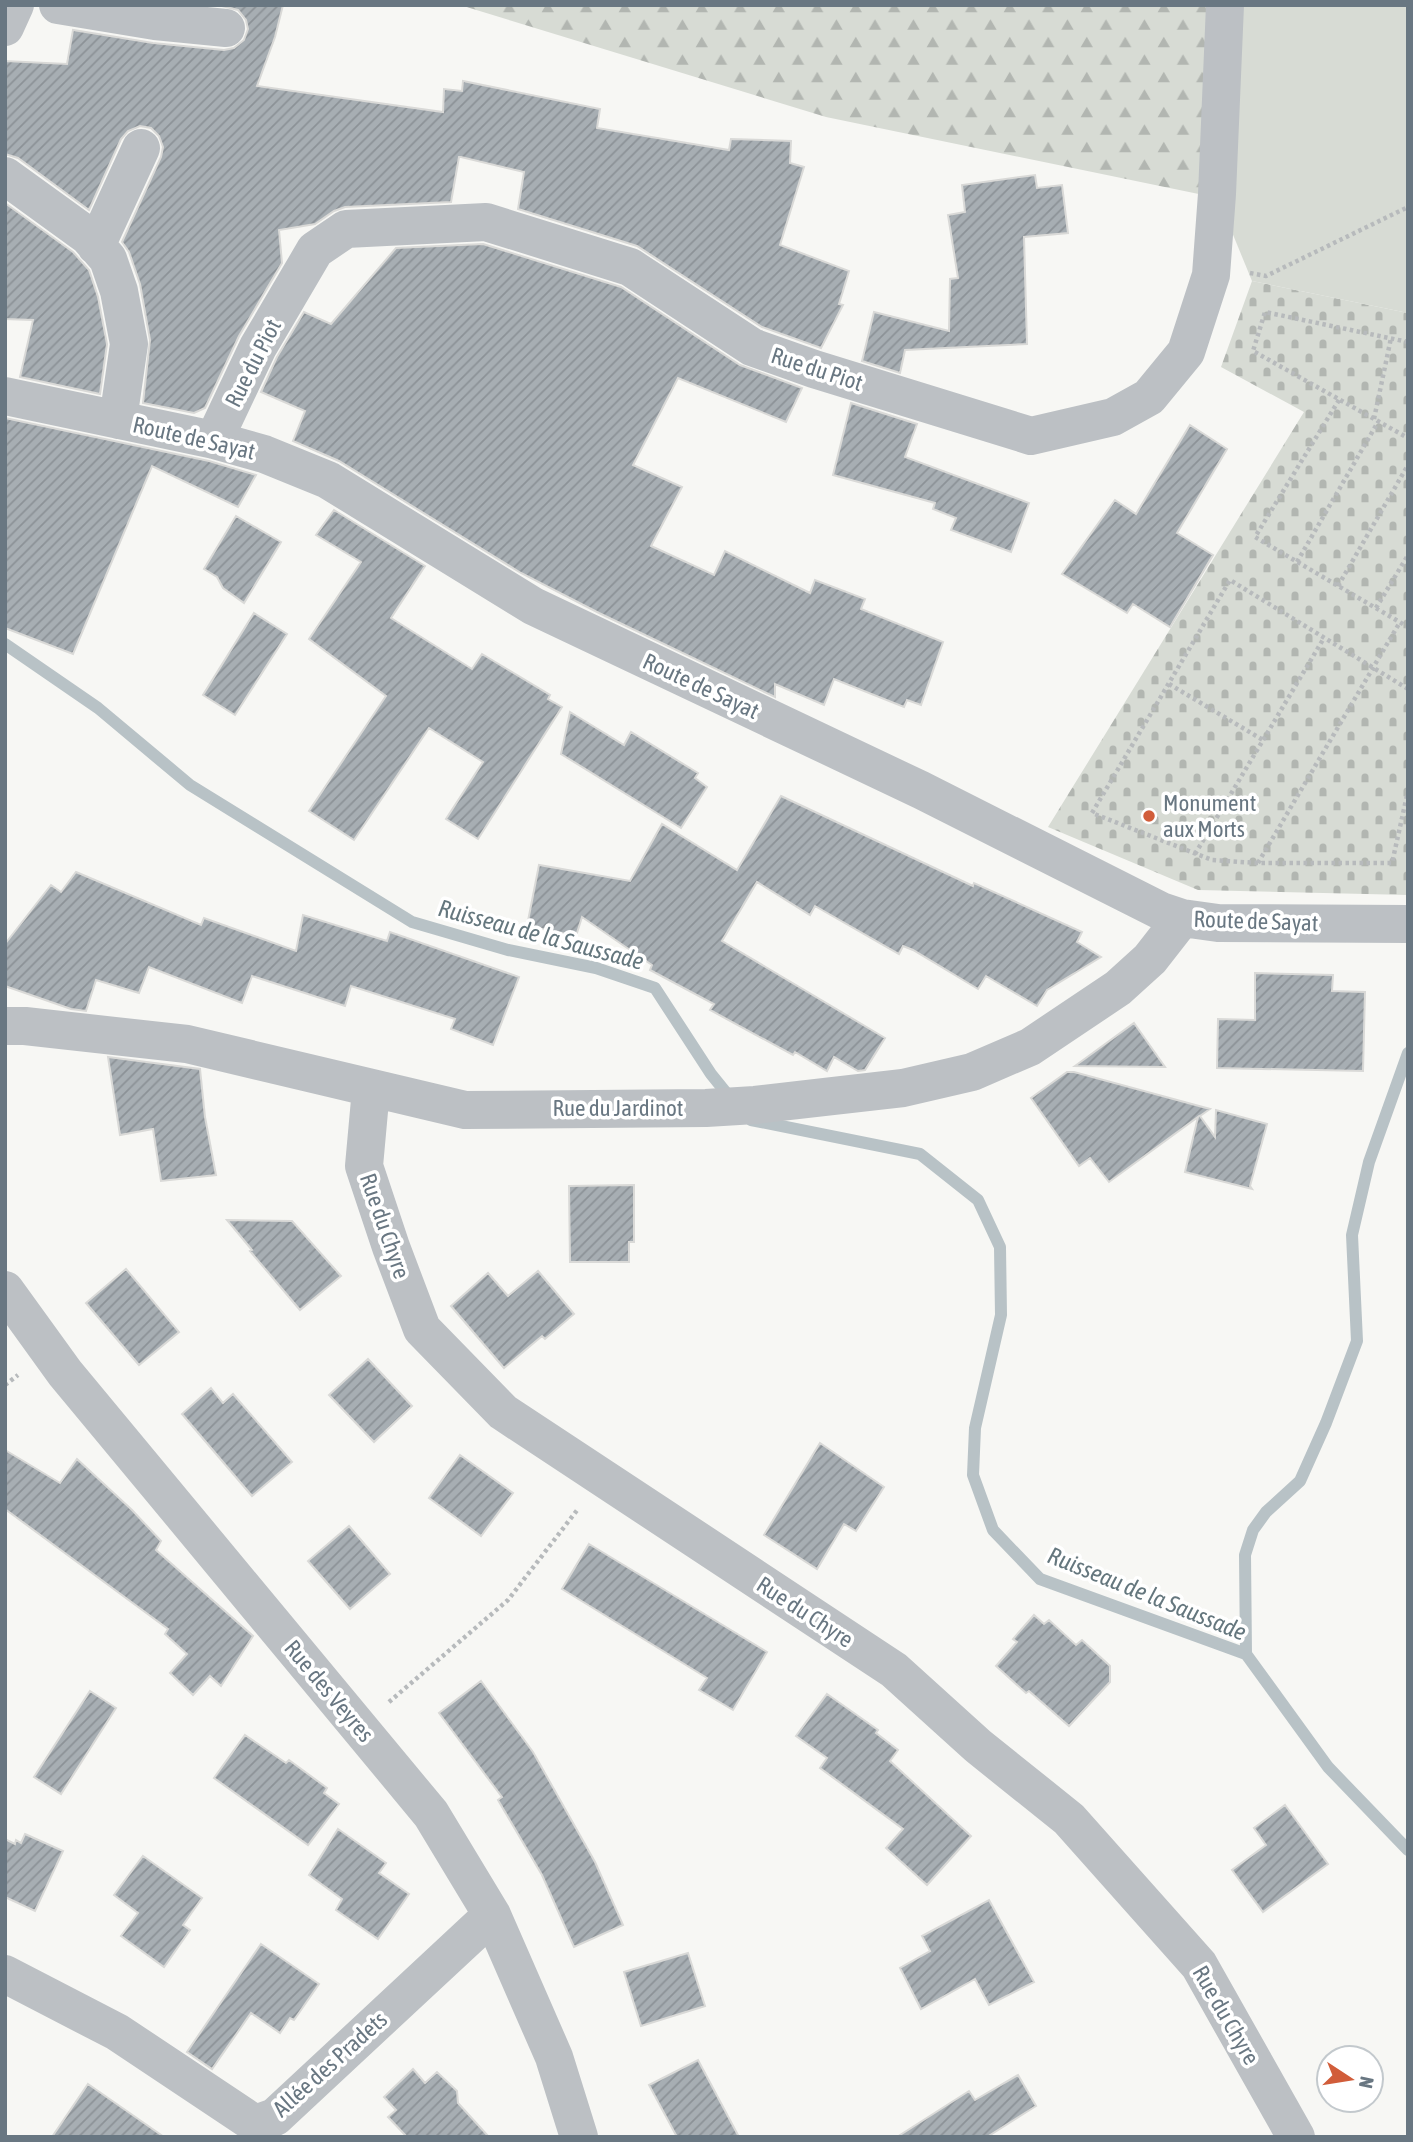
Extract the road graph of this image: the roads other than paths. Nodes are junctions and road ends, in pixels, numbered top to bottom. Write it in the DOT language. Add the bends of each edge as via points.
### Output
graph roads {
  1 [pos="15,5"];
  2 [pos="58,5"];
  3 [pos="1224,5"];
  4 [pos="5,27"];
  5 [pos="226,28"];
  6 [pos="141,148"];
  7 [pos="5,176"];
  8 [pos="96,246"];
  9 [pos="5,396"];
  10 [pos="118,420"];
  11 [pos="214,440"];
  12 [pos="1182,918"];
  13 [pos="1408,924"];
  14 [pos="5,1026"];
  15 [pos="371,1089"];
  16 [pos="7,1296"];
  17 [pos="492,1915"];
  18 [pos="5,1975"];
  19 [pos="577,2136"];
  20 [pos="1296,2137"];
  1 -- 4 [label="street"];
  2 -- 5 [label="street"];
  3 -- 11 [label="street, Rue du Piot" via="1211,275 1186,352 1149,397 1114,417 1031,436 853,382 752,347 630,267 486,222 346,229 315,250 258,347"];
  6 -- 8 [label="street"];
  7 -- 8 [label="street"];
  8 -- 10 [label="street" via="108,259 119,291 129,344"];
  9 -- 10 [label="street, Route de Sayat"];
  10 -- 11 [label="street, Route de Sayat"];
  11 -- 12 [label="street, Route de Sayat" via="328,480 533,606"];
  12 -- 13 [label="street, Route de Sayat" via="1218,923"];
  12 -- 15 [label="street, Rue du Jardinot" via="1150,959 1118,988 1030,1047 972,1072 903,1088 706,1108 465,1110"];
  14 -- 15 [label="street, Rue du Jardinot" via="187,1044"];
  15 -- 20 [label="street, Rue du Chyre" via="364,1166 422,1329 503,1412 894,1670 1069,1819 1199,1965"];
  16 -- 17 [label="street, Rue des Veyres" via="65,1373 431,1814"];
  17 -- 18 [label="street, Allée des Pradets" via="275,2117 255,2124 117,2032"];
  17 -- 19 [label="street, Rue des Veyres" via="554,2057"];
}
